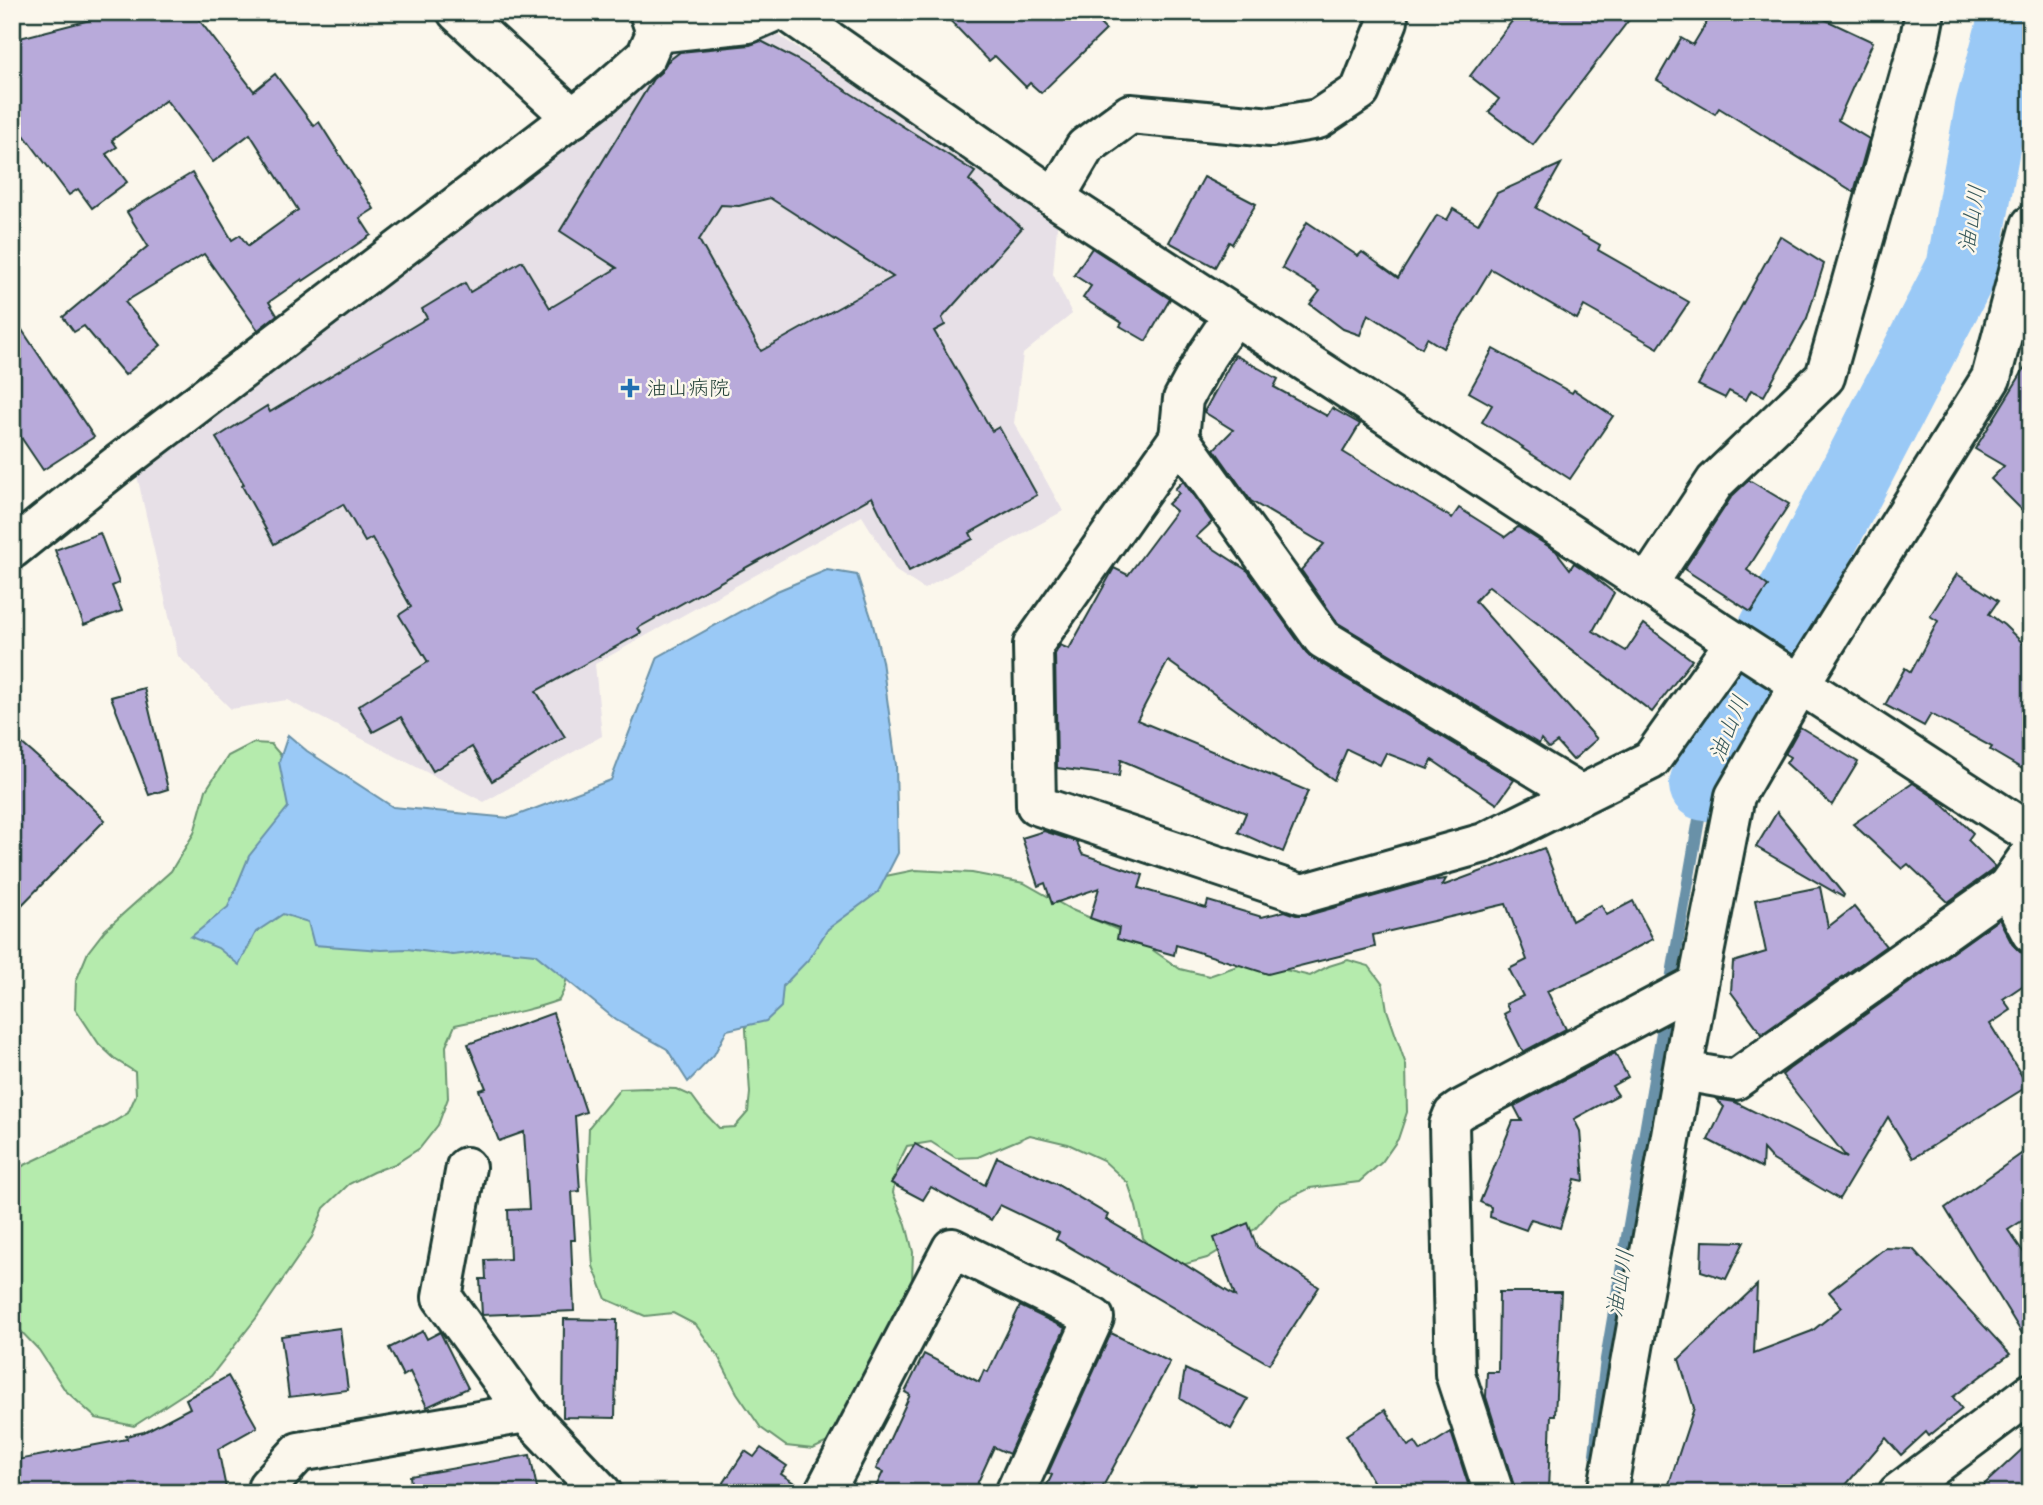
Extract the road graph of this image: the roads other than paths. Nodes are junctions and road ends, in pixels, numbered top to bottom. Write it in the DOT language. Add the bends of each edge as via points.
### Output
graph roads {
  1 [pos="457,12"];
  2 [pos="773,12"];
  3 [pos="788,12"];
  4 [pos="1386,12"];
  5 [pos="1925,12"];
  6 [pos="652,23"];
  7 [pos="573,118"];
  8 [pos="1055,198"];
  9 [pos="2029,242"];
  10 [pos="1234,314"];
  11 [pos="1178,438"];
  12 [pos="12,549"];
  13 [pos="1647,585"];
  14 [pos="1735,642"];
  15 [pos="1800,684"];
  16 [pos="1581,795"];
  17 [pos="2031,834"];
  18 [pos="2031,853"];
  19 [pos="2007,887"];
  20 [pos="2031,933"];
  21 [pos="1698,984"];
  22 [pos="1683,1071"];
  23 [pos="466,1167"];
  24 [pos="2031,1393"];
  25 [pos="526,1413"];
  26 [pos="269,1493"];
  27 [pos="602,1493"];
  28 [pos="824,1493"];
  29 [pos="1015,1493"];
  30 [pos="1494,1493"];
  31 [pos="1607,1493"];
  32 [pos="1898,1493"];
  1 -- 7 [label="street"];
  2 -- 6 [label="street" via="748,23"];
  3 -- 8 [label="street"];
  4 -- 8 [label="street" via="1388,20 1360,91 1318,119 1271,127 1130,114 1086,147"];
  5 -- 13 [label="street" via="1825,377 1715,482"];
  6 -- 7 [label="street" via="646,56"];
  7 -- 12 [label="street"];
  8 -- 10 [label="street"];
  9 -- 15 [label="street" via="1991,378"];
  10 -- 11 [label="street" via="1183,399"];
  10 -- 13 [label="street"];
  11 -- 16 [label="street" via="1323,639"];
  11 -- 16 [label="street" via="1033,645 1036,805 1302,894 1484,844"];
  13 -- 14 [label="street"];
  14 -- 15 [label="street"];
  14 -- 16 [label="street" via="1651,760"];
  15 -- 17 [label="street"];
  15 -- 21 [label="street" via="1735,796"];
  18 -- 19 [label="street"];
  19 -- 20 [label="street"];
  19 -- 22 [label="street" via="1735,1080"];
  21 -- 22 [label="street"];
  21 -- 30 [label="street" via="1453,1115 1449,1125 1455,1374"];
  22 -- 31 [label="street"];
  23 -- 25 [label="street" via="442,1297"];
  24 -- 32 [label="street"];
  25 -- 26 [label="street" via="299,1452 268,1486"];
  25 -- 27 [label="street"];
  28 -- 29 [label="street" via="952,1248 1094,1318"];
}
